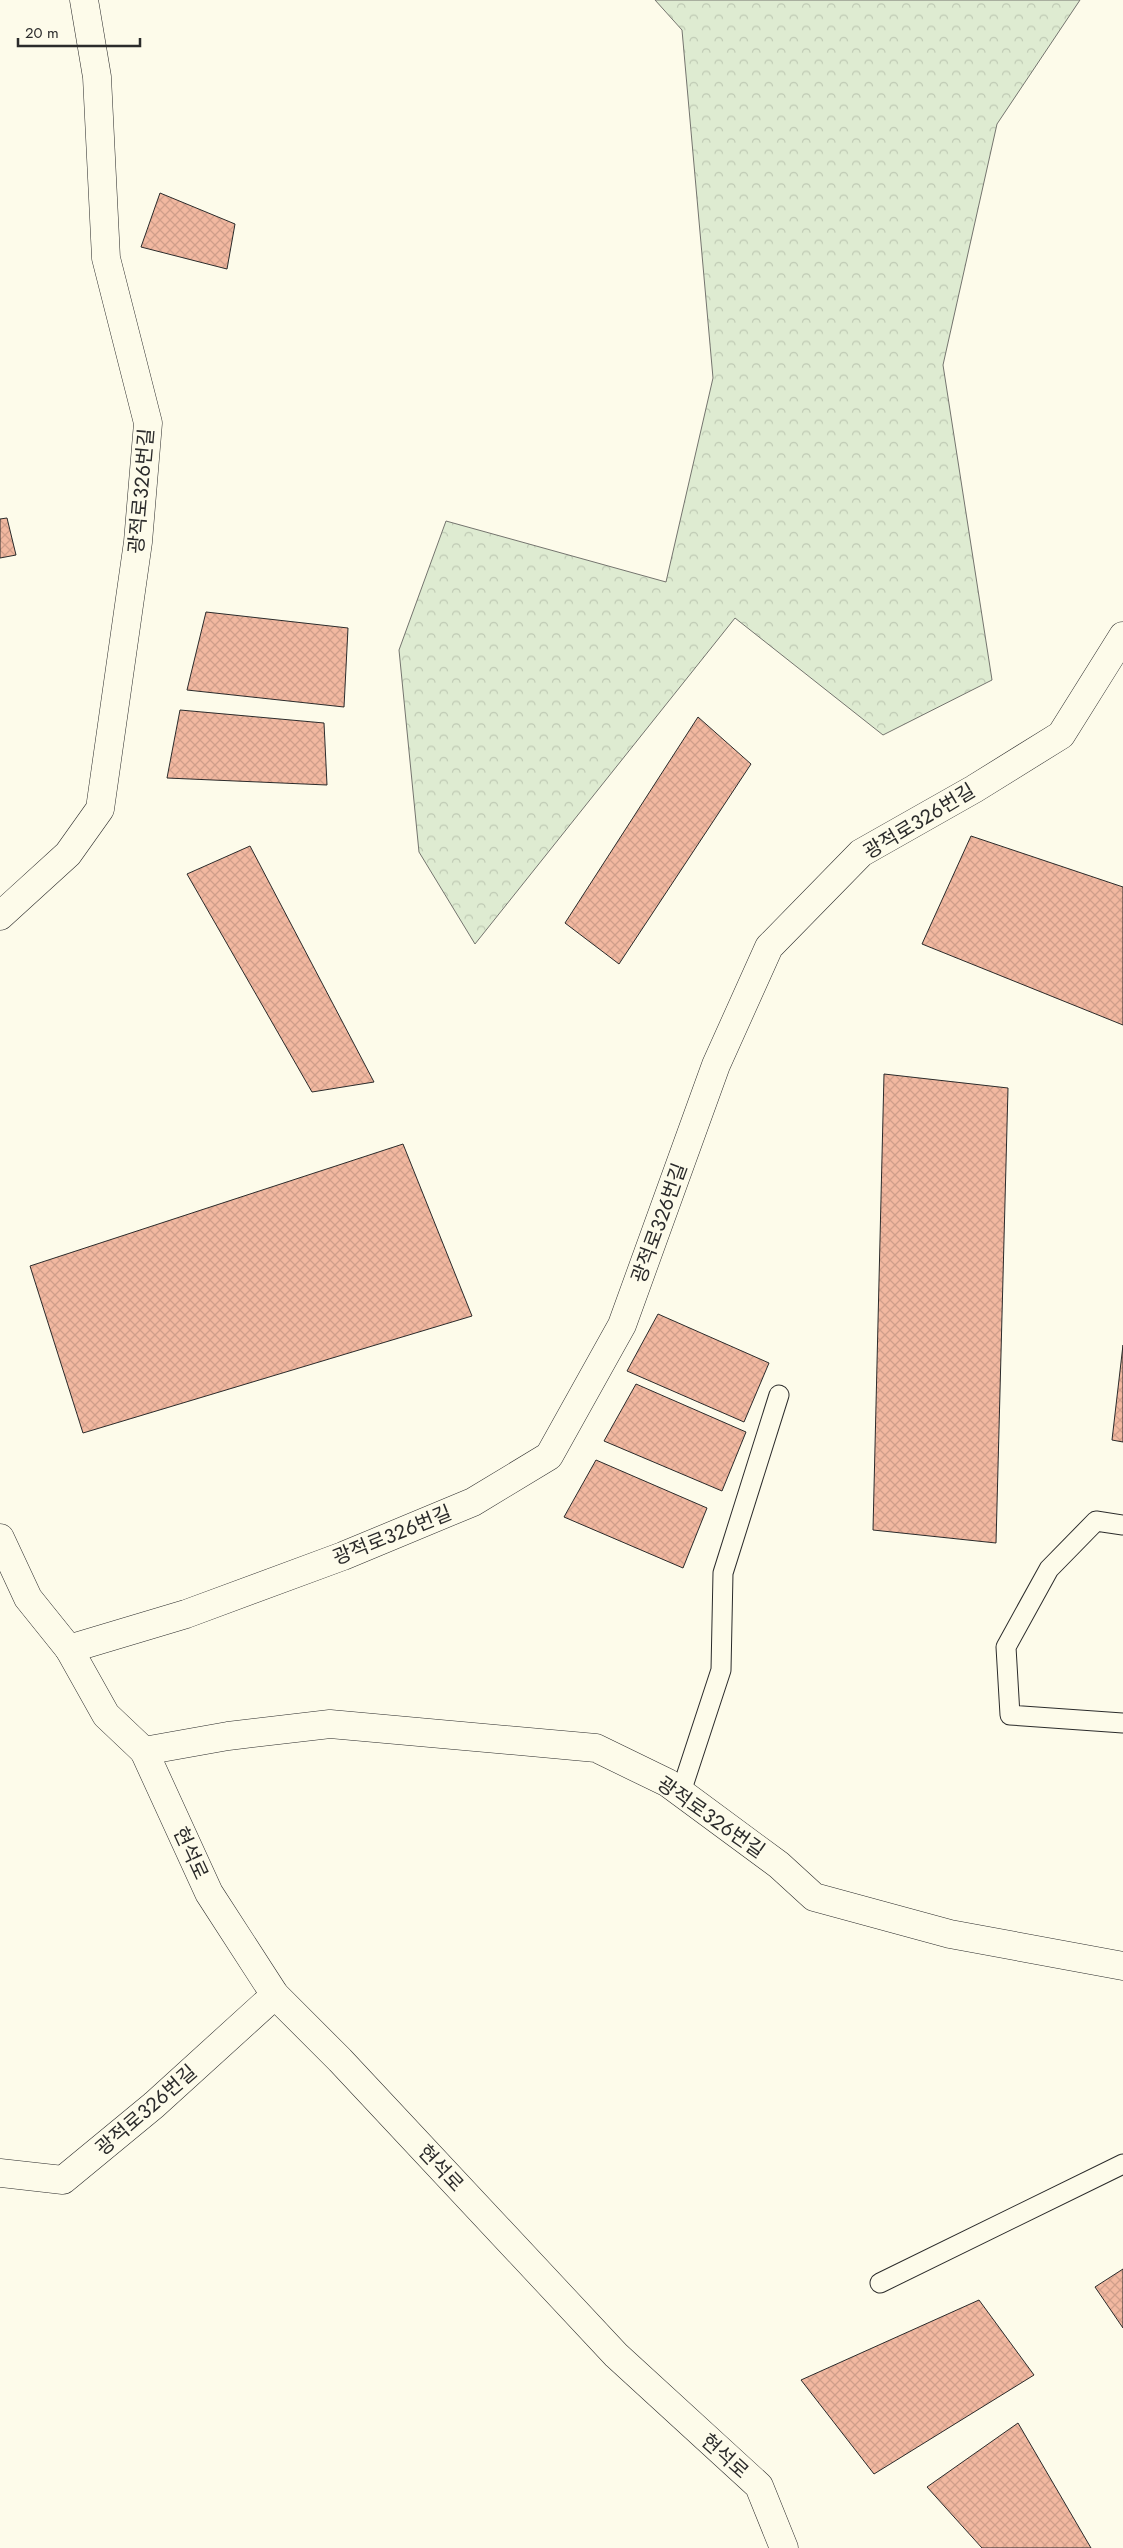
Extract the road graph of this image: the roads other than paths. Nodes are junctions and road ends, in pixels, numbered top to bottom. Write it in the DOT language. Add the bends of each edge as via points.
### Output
graph roads {
  1 [pos="84,0"];
  2 [pos="1123,636"];
  3 [pos="0,916"];
  4 [pos="779,1395"];
  5 [pos="1123,1524"];
  6 [pos="0,1538"];
  7 [pos="69,1649"];
  8 [pos="1123,1723"];
  9 [pos="144,1751"];
  10 [pos="681,1792"];
  11 [pos="1123,1966"];
  12 [pos="275,1995"];
  13 [pos="1123,2164"];
  14 [pos="0,2173"];
  15 [pos="880,2283"];
  16 [pos="784,2548"];
  1 -- 3 [label="street, 광적로326번길" via="97,77 106,258 148,423 138,542 100,809 68,854"];
  2 -- 7 [label="street, 광적로326번길" via="1060,735 974,789 861,852 769,947 716,1065 622,1325 549,1456 473,1502 343,1556 186,1614"];
  4 -- 10 [label="lane" via="723,1573 721,1670"];
  5 -- 8 [label="lane" via="1096,1521 1048,1569 1006,1647 1010,1715"];
  6 -- 7 [label="street" via="28,1598"];
  7 -- 9 [label="street" via="106,1715"];
  9 -- 10 [label="street, 광적로326번길" via="228,1736 330,1724 596,1748"];
  9 -- 12 [label="street, 현석로" via="209,1893"];
  10 -- 11 [label="street, 광적로326번길" via="779,1865 814,1897 950,1934"];
  12 -- 14 [label="street, 광적로326번길" via="154,2105 63,2180"];
  12 -- 16 [label="street, 현석로" via="616,2355 759,2486"];
  13 -- 15 [label="lane"];
}
